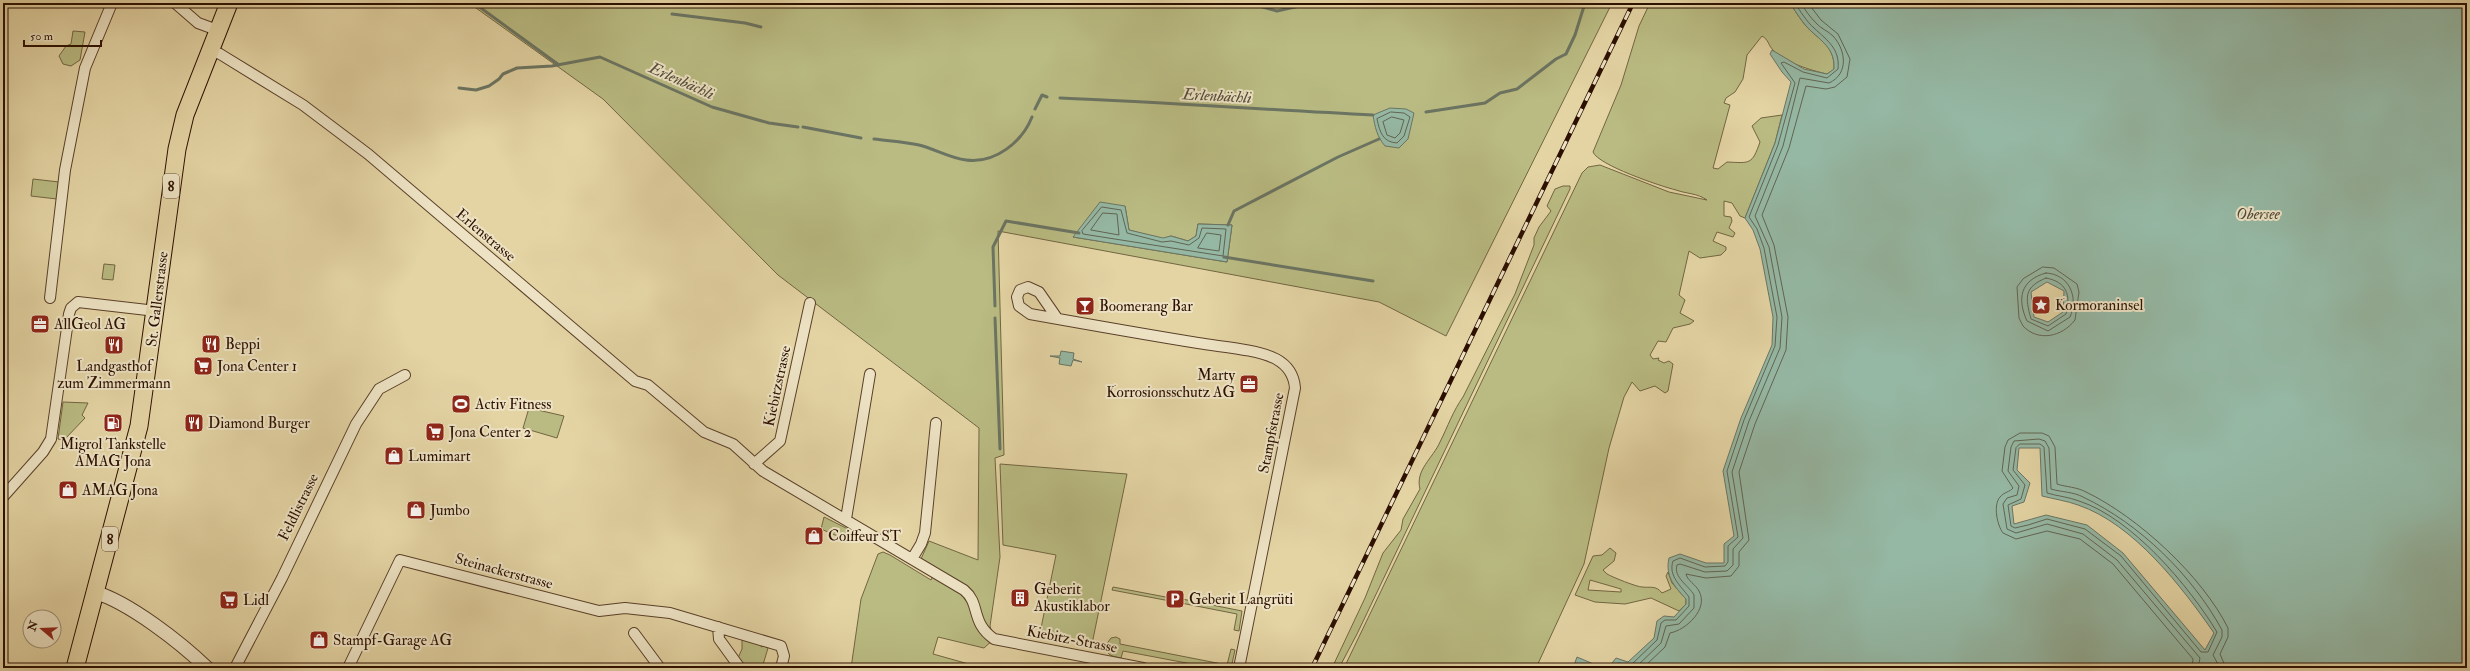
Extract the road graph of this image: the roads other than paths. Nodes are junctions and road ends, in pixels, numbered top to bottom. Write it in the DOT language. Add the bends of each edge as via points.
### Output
graph roads {
  1 [pos="112,3"];
  2 [pos="175,3"];
  3 [pos="229,3"];
  4 [pos="217,30"];
  5 [pos="209,50"];
  6 [pos="50,298"];
  7 [pos="810,303"];
  8 [pos="156,311"];
  9 [pos="1057,318"];
  10 [pos="870,374"];
  11 [pos="405,375"];
  12 [pos="936,423"];
  13 [pos="754,464"];
  14 [pos="3,496"];
  15 [pos="846,519"];
  16 [pos="912,558"];
  17 [pos="94,592"];
  18 [pos="718,627"];
  19 [pos="634,633"];
  20 [pos="200,665"];
  21 [pos="76,668"];
  22 [pos="235,668"];
  23 [pos="348,668"];
  24 [pos="660,668"];
  25 [pos="740,668"];
  26 [pos="781,668"];
  27 [pos="1144,668"];
  28 [pos="1240,668"];
  1 -- 6 [label="street" via="85,68 65,170"];
  2 -- 4 [label="street" via="194,21"];
  3 -- 4 [label="main road, St. Gallerstrasse / 8"];
  4 -- 5 [label="main road, St. Gallerstrasse / 8"];
  5 -- 8 [label="main road, St. Gallerstrasse / 8" via="177,149"];
  5 -- 13 [label="street, Erlenstrasse" via="220,54 320,116 635,381 648,385 704,432 738,448"];
  7 -- 13 [label="street, Kiebitzstrasse" via="780,441"];
  8 -- 14 [label="street" via="78,302 74,304 69,314 51,439 43,452"];
  8 -- 17 [label="main road, St. Gallerstrasse / 8" via="137,439"];
  9 -- 28 [label="street, Stampfstrasse" via="1258,354 1274,358 1291,372 1295,388"];
  10 -- 15 [label="street"];
  11 -- 22 [label="street, Feldlistrasse" via="379,389 356,424 282,578"];
  12 -- 16 [label="street" via="925,533"];
  13 -- 15 [label="street"];
  15 -- 16 [label="street"];
  16 -- 27 [label="street, Kiebitz-Strasse" via="967,592 973,601 980,625 994,639"];
  17 -- 20 [label="street" via="114,600 160,630"];
  17 -- 21 [label="main road, St. Gallerstrasse / 8"];
  18 -- 23 [label="street, Steinackerstrasse" via="670,612 625,608 599,611 400,560"];
  18 -- 25 [label="street" via="719,639"];
  18 -- 26 [label="street, Steinackerstrasse" via="781,646 784,656"];
  19 -- 24 [label="street"];
}
